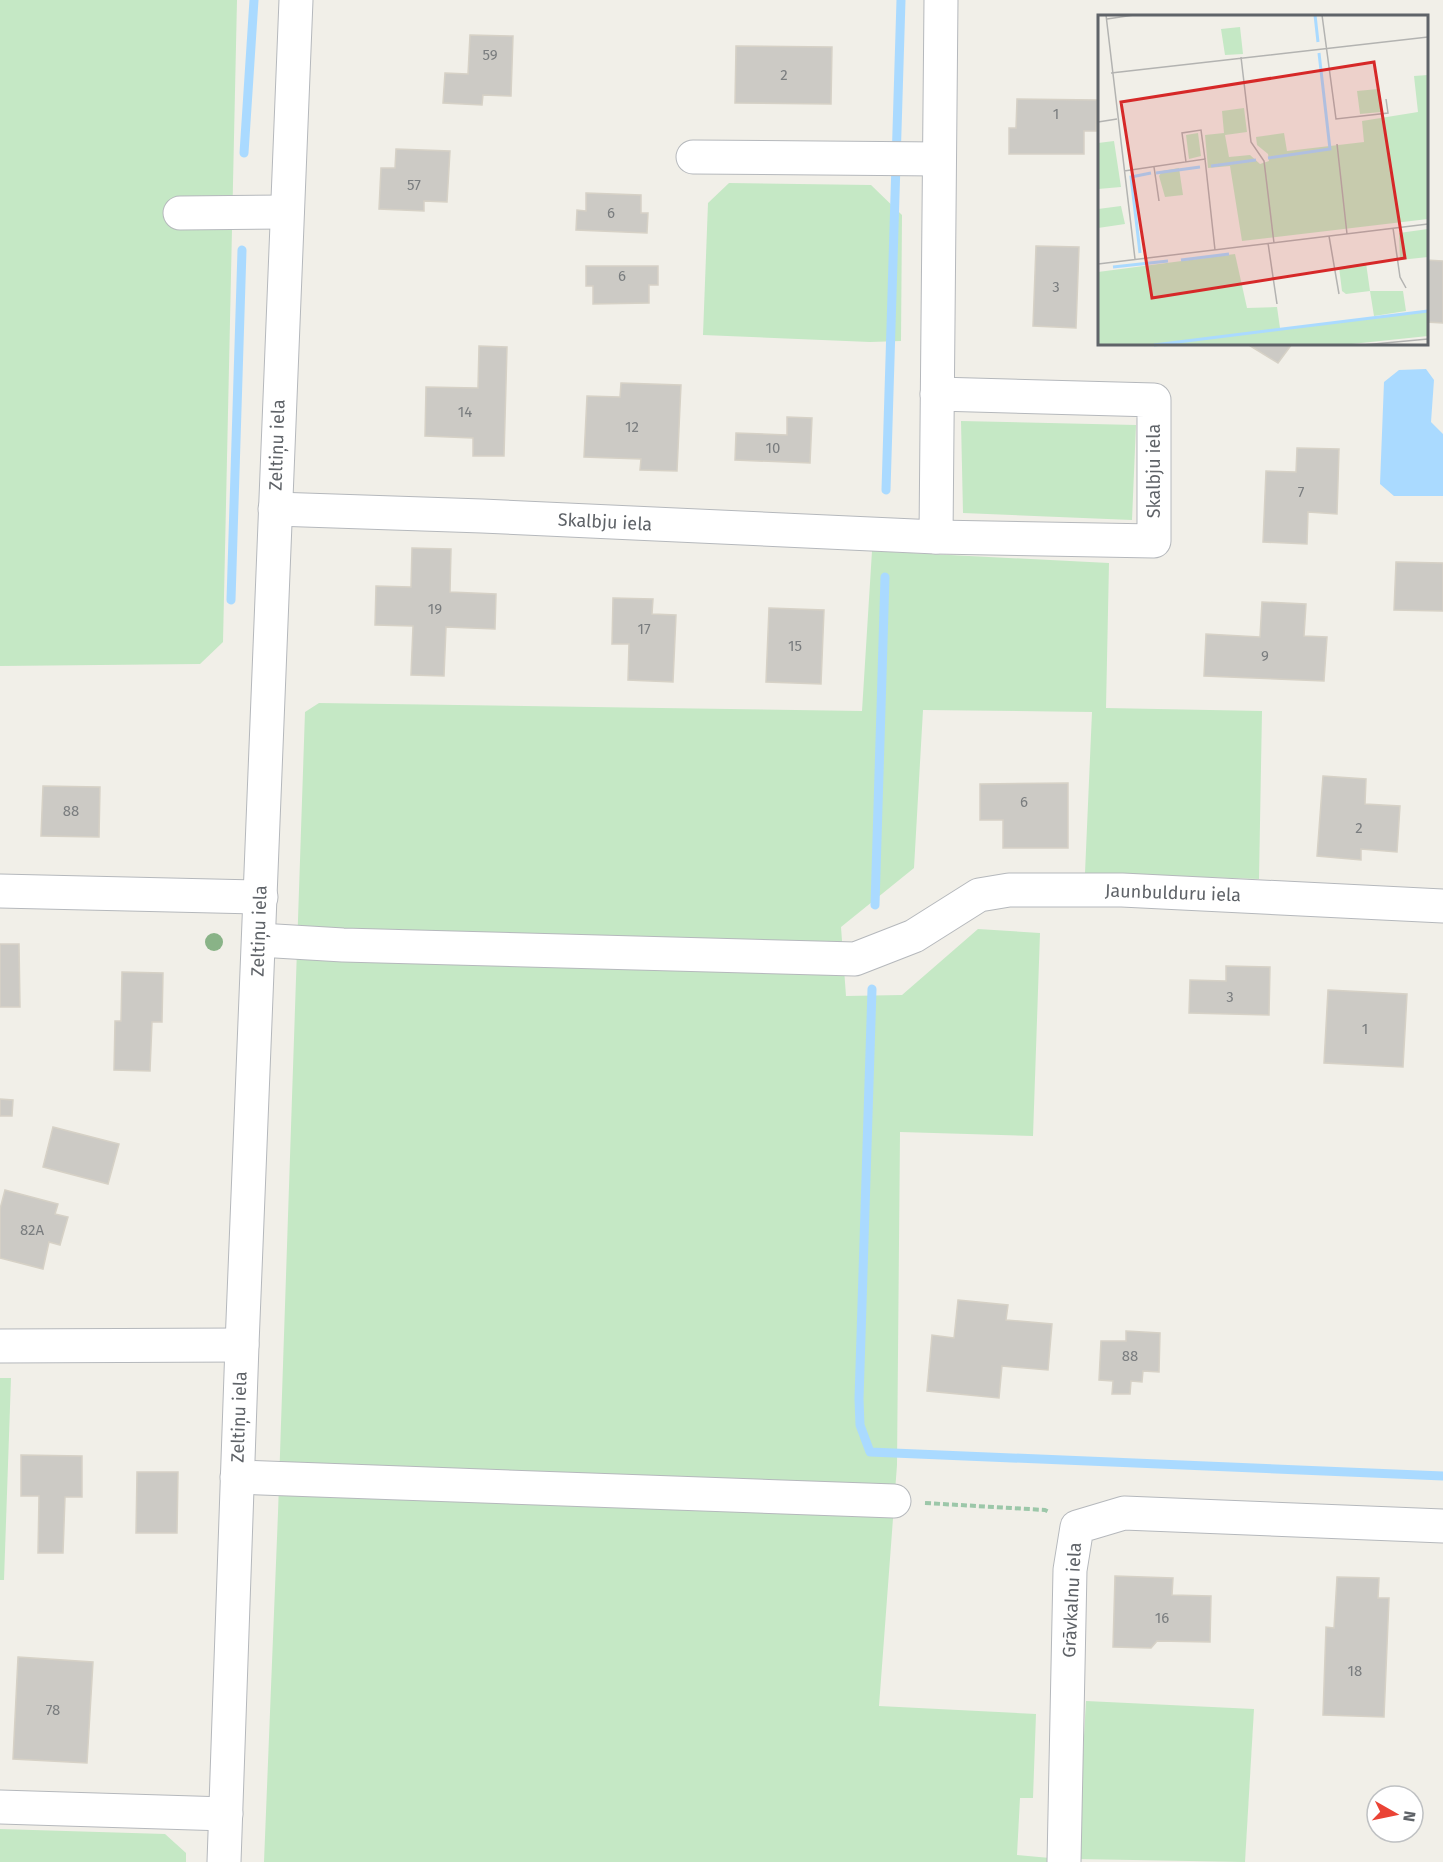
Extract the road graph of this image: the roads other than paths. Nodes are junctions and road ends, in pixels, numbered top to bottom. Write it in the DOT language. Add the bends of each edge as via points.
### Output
graph roads {
  1 [pos="296,0"];
  2 [pos="941,0"];
  3 [pos="693,156"];
  4 [pos="939,159"];
  5 [pos="287,212"];
  6 [pos="180,213"];
  7 [pos="937,394"];
  8 [pos="275,509"];
  9 [pos="936,537"];
  10 [pos="0,891"];
  11 [pos="261,897"];
  12 [pos="1443,906"];
  13 [pos="259,940"];
  14 [pos="242,1345"];
  15 [pos="0,1346"];
  16 [pos="237,1477"];
  17 [pos="894,1501"];
  18 [pos="1443,1526"];
  19 [pos="0,1807"];
  20 [pos="226,1814"];
  21 [pos="224,1862"];
  22 [pos="1064,1862"];
  1 -- 5 [label="street, Zeltiņu iela"];
  2 -- 4 [label="street"];
  3 -- 4 [label="street"];
  4 -- 7 [label="street"];
  5 -- 6 [label="street"];
  5 -- 8 [label="street, Zeltiņu iela"];
  7 -- 9 [label="street"];
  7 -- 9 [label="street, Skalbju iela" via="1154,400 1154,541"];
  8 -- 9 [label="street, Skalbju iela"];
  8 -- 11 [label="street, Zeltiņu iela"];
  10 -- 11 [label="street"];
  11 -- 13 [label="street, Zeltiņu iela"];
  12 -- 13 [label="street, Jaunbulduru iela" via="1122,890 1009,890 979,895 914,936 855,959"];
  13 -- 14 [label="street, Zeltiņu iela"];
  14 -- 15 [label="street"];
  14 -- 16 [label="street, Zeltiņu iela"];
  16 -- 17 [label="street"];
  16 -- 20 [label="street, Zeltiņu iela"];
  18 -- 22 [label="street, Grāvkalnu iela" via="1124,1514 1077,1527 1070,1570"];
  19 -- 20 [label="street"];
  20 -- 21 [label="street, Zeltiņu iela"];
}
